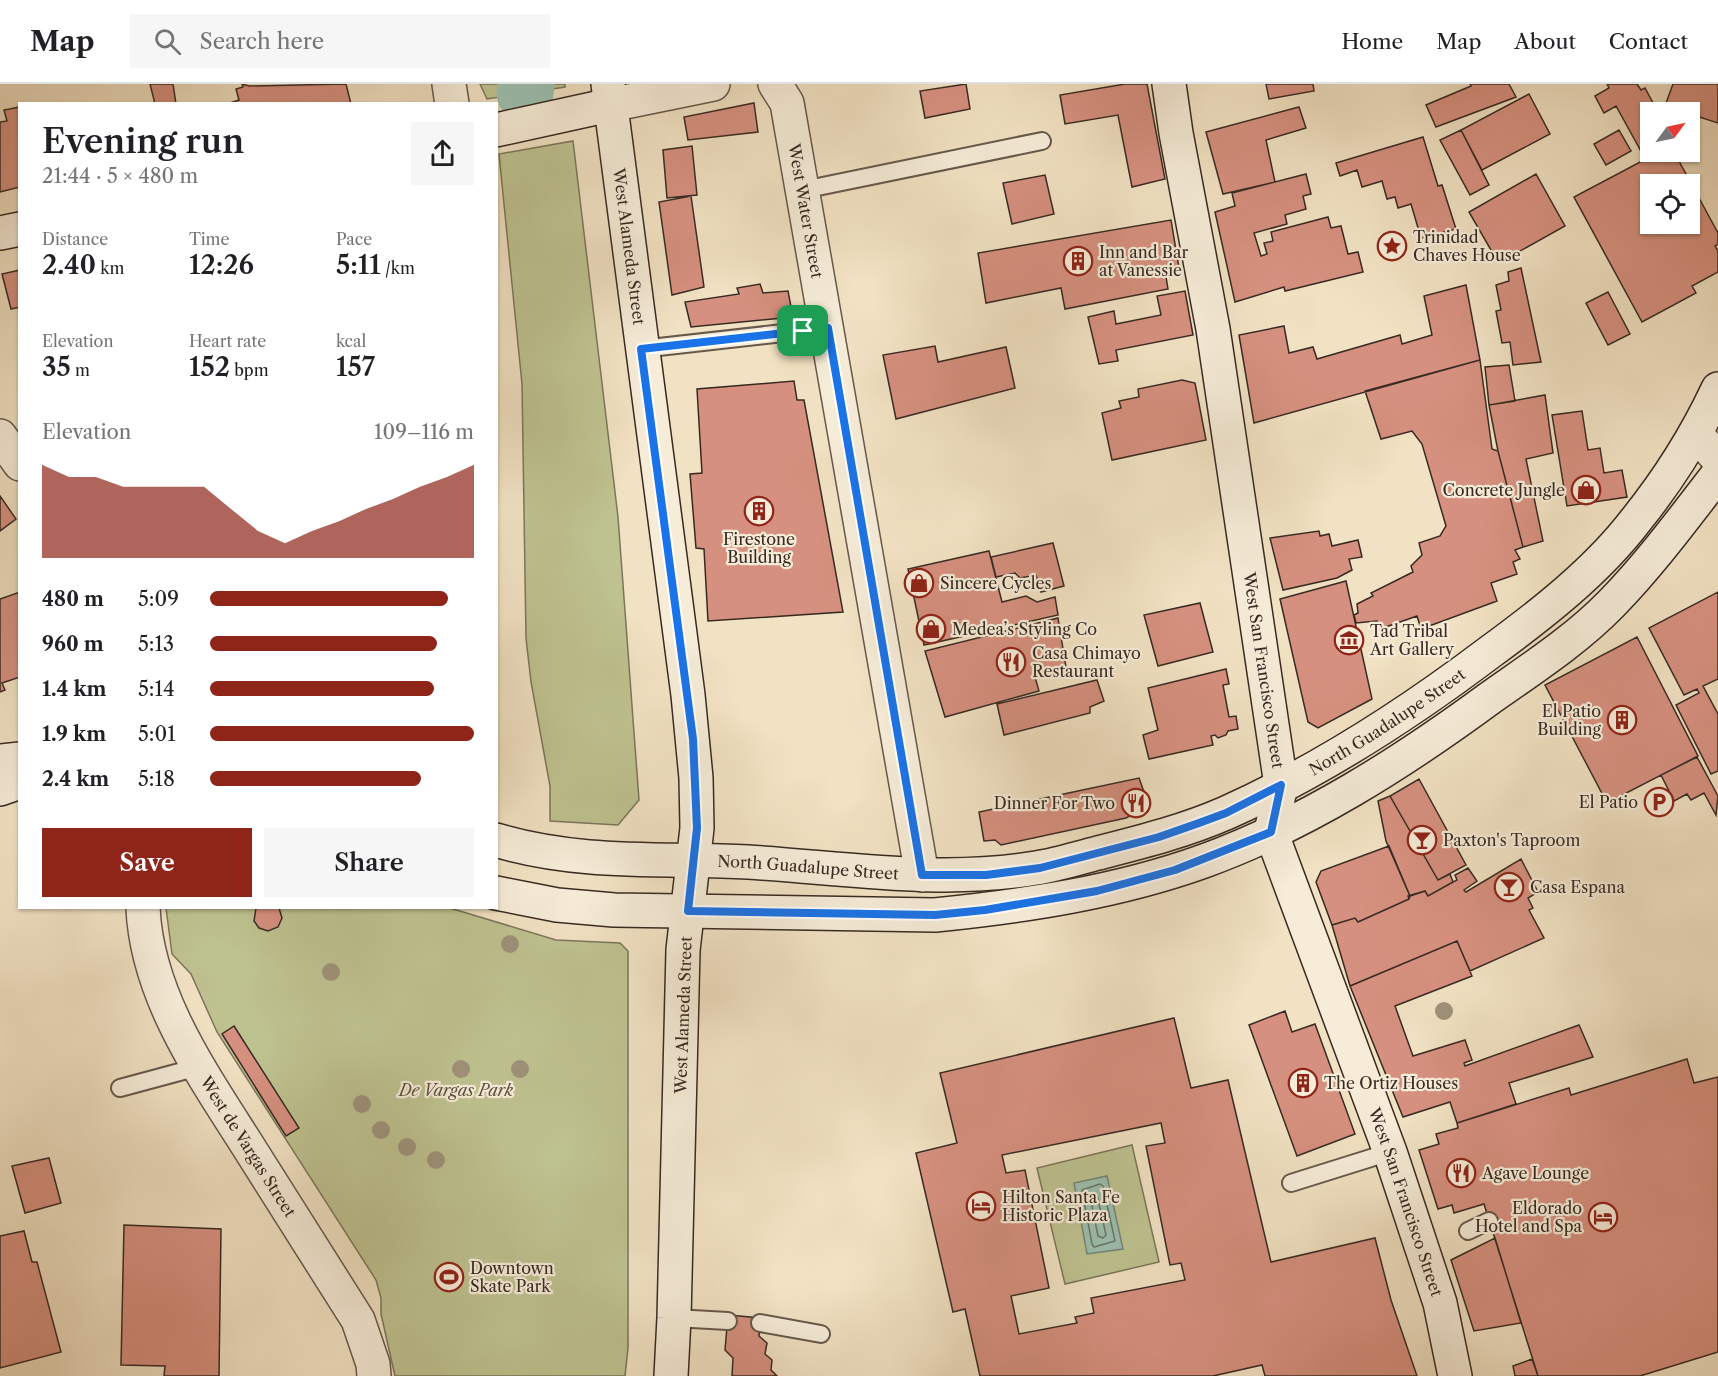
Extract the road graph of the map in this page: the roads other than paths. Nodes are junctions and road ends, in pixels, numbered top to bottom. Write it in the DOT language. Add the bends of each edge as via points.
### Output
graph roads {
  1 [pos="449,84"];
  2 [pos="713,84"];
  3 [pos="774,84"];
  4 [pos="1169,84"];
  5 [pos="609,95"];
  6 [pos="452,102"];
  7 [pos="498,130"];
  8 [pos="1042,141"];
  9 [pos="803,190"];
  10 [pos="18,229"];
  11 [pos="0,233"];
  12 [pos="828,328"];
  13 [pos="641,349"];
  14 [pos="1718,389"];
  15 [pos="1697,435"];
  16 [pos="0,436"];
  17 [pos="1718,459"];
  18 [pos="18,461"];
  19 [pos="1718,474"];
  20 [pos="18,759"];
  21 [pos="0,762"];
  22 [pos="18,783"];
  23 [pos="1281,785"];
  24 [pos="0,789"];
  25 [pos="18,804"];
  26 [pos="0,807"];
  27 [pos="1271,832"];
  28 [pos="498,840"];
  29 [pos="693,861"];
  30 [pos="922,875"];
  31 [pos="498,893"];
  32 [pos="142,909"];
  33 [pos="688,911"];
  34 [pos="198,1067"];
  35 [pos="120,1088"];
  36 [pos="1390,1152"];
  37 [pos="1291,1183"];
  38 [pos="1489,1221"];
  39 [pos="1468,1231"];
  40 [pos="674,1318"];
  41 [pos="728,1321"];
  42 [pos="760,1323"];
  43 [pos="821,1334"];
  44 [pos="374,1376"];
  45 [pos="671,1376"];
  46 [pos="1455,1376"];
  1 -- 6 [label="street"];
  2 -- 5 [label="street"];
  3 -- 9 [label="street, West Water Street" via="787,103"];
  4 -- 23 [label="street, West San Francisco Street" via="1213,329"];
  5 -- 7 [label="street" via="572,114"];
  5 -- 13 [label="street, West Alameda Street"];
  8 -- 9 [label="lane"];
  9 -- 12 [label="street, West Water Street"];
  10 -- 11 [label="street"];
  12 -- 13 [label="lane"];
  12 -- 30 [label="street, West Water Street"];
  13 -- 29 [label="street, West Alameda Street" via="693,739 697,828"];
  14 -- 15 [label="street, North Guadalupe Street"];
  15 -- 17 [label="street"];
  15 -- 23 [label="street, North Guadalupe Street" via="1635,522 1584,576 1522,629 1430,698"];
  16 -- 18 [label="street"];
  19 -- 27 [label="street" via="1610,605 1567,642 1448,729"];
  20 -- 21 [label="street"];
  22 -- 24 [label="street"];
  23 -- 27 [label="street, West San Francisco Street"];
  23 -- 30 [label="street, North Guadalupe Street" via="1226,813 1179,830 1040,868 986,875"];
  25 -- 26 [label="street"];
  27 -- 33 [label="street" via="1175,870 1097,891 985,910 935,915"];
  27 -- 36 [label="street, West San Francisco Street"];
  28 -- 29 [label="street, North Guadalupe Street" via="560,856"];
  29 -- 30 [label="street, North Guadalupe Street"];
  29 -- 33 [label="street, West Alameda Street"];
  31 -- 33 [label="street" via="557,905"];
  32 -- 34 [label="street, West de Vargas Street" via="158,981"];
  33 -- 40 [label="street, West Alameda Street"];
  34 -- 35 [label="lane"];
  34 -- 44 [label="street, West de Vargas Street" via="358,1320"];
  36 -- 37 [label="lane"];
  36 -- 46 [label="street, West San Francisco Street" via="1440,1303"];
  38 -- 39 [label="lane"];
  40 -- 41 [label="lane"];
  40 -- 45 [label="street, West Alameda Street"];
  42 -- 43 [label="lane"];
}
